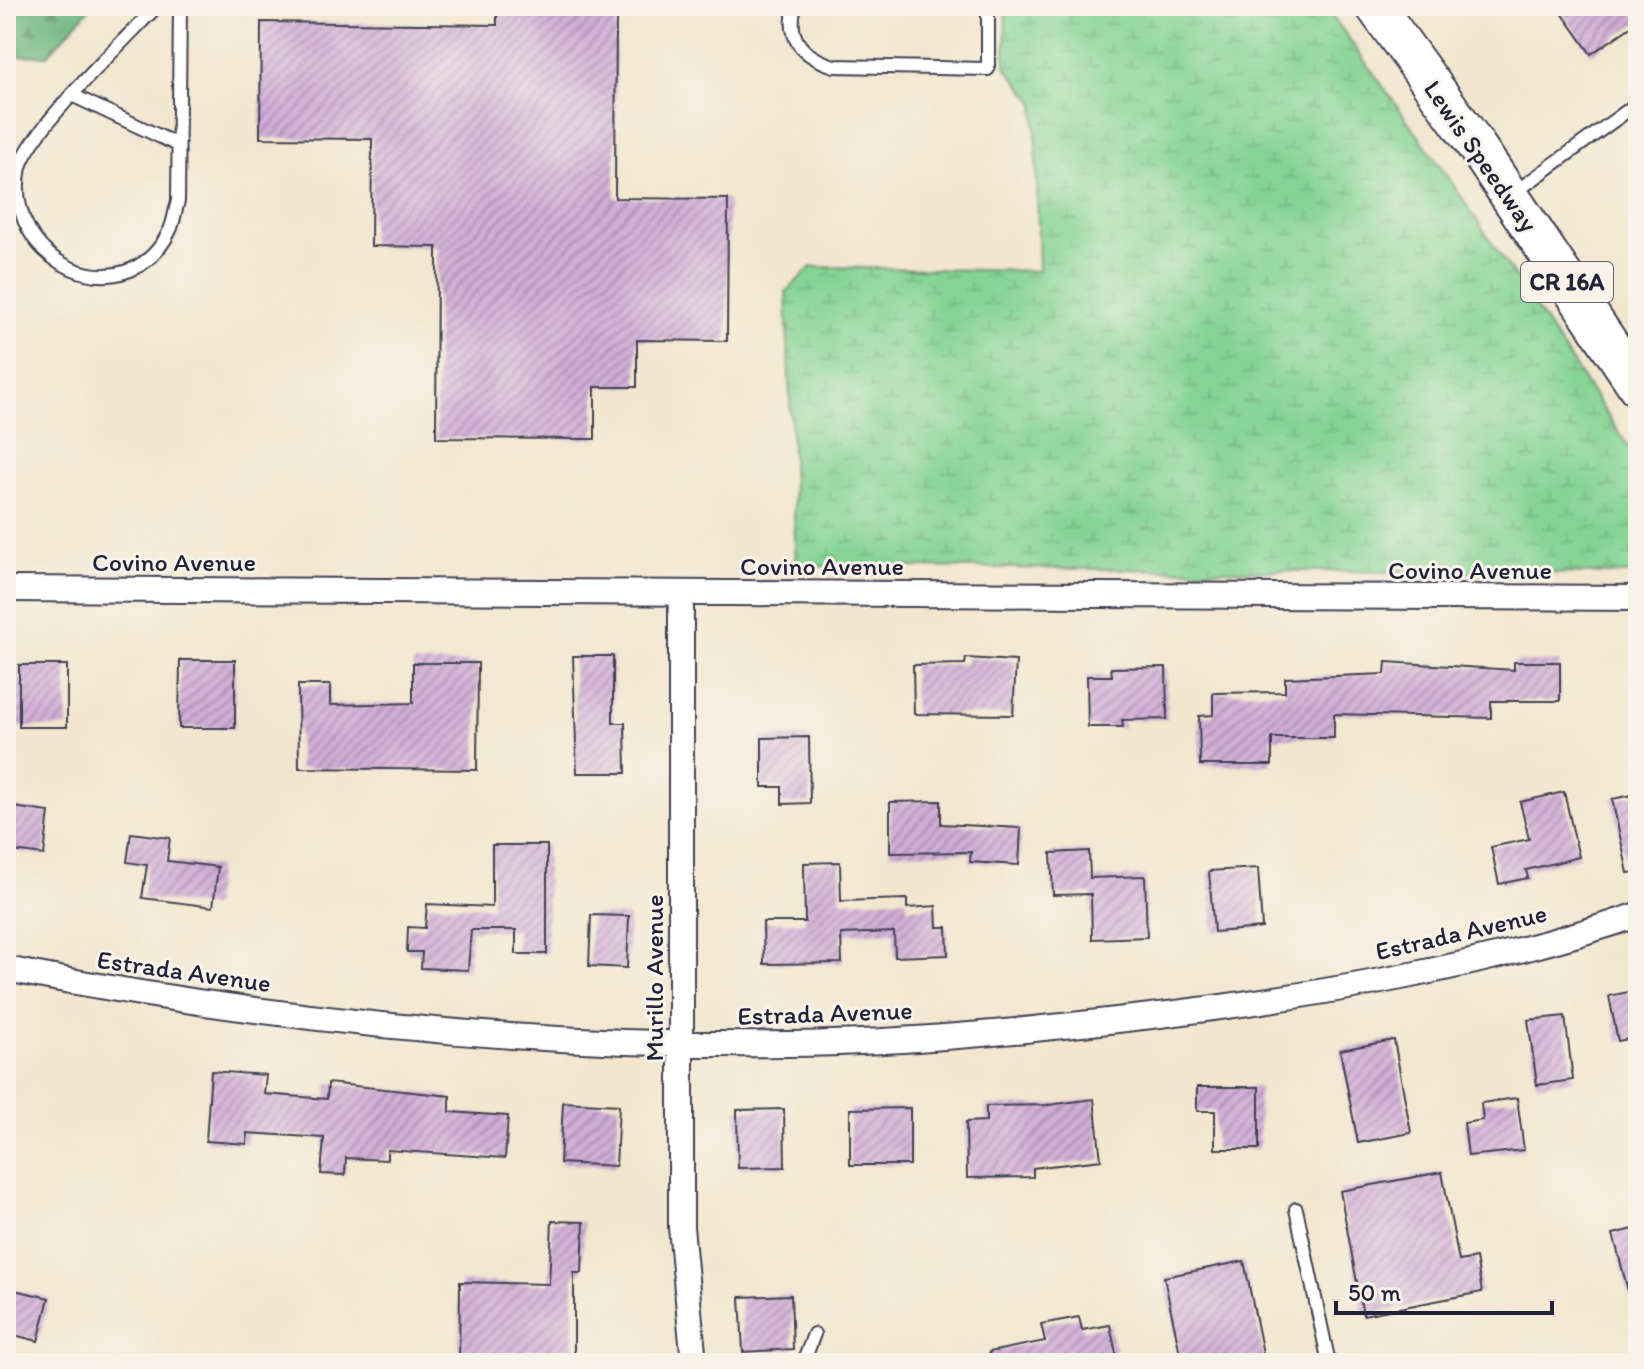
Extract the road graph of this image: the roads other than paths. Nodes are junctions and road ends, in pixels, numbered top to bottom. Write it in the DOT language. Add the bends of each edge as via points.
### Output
graph roads {
  1 [pos="157,6"];
  2 [pos="180,6"];
  3 [pos="795,6"];
  4 [pos="988,6"];
  5 [pos="1380,8"];
  6 [pos="74,96"];
  7 [pos="1638,103"];
  8 [pos="178,145"];
  9 [pos="1509,196"];
  10 [pos="1638,387"];
  11 [pos="6,589"];
  12 [pos="681,593"];
  13 [pos="1638,598"];
  14 [pos="1638,915"];
  15 [pos="6,969"];
  16 [pos="682,1044"];
  17 [pos="1296,1209"];
  18 [pos="814,1334"];
  19 [pos="694,1363"];
  20 [pos="799,1363"];
  21 [pos="1329,1363"];
  1 -- 6 [label="lane"];
  2 -- 8 [label="lane"];
  3 -- 4 [label="lane" via="792,26 810,59 834,66 988,69"];
  5 -- 9 [label="main road, Lewis Speedway / CR 16A"];
  6 -- 8 [label="lane"];
  6 -- 8 [label="lane" via="33,139 20,167 17,190 24,230 57,264 96,276 120,273 157,247 178,201"];
  7 -- 9 [label="lane"];
  9 -- 10 [label="main road, Lewis Speedway / CR 16A"];
  11 -- 12 [label="street, Covino Avenue"];
  12 -- 13 [label="street, Covino Avenue"];
  12 -- 16 [label="street, Murillo Avenue"];
  14 -- 16 [label="street, Estrada Avenue" via="1501,954 1229,1006 918,1038"];
  15 -- 16 [label="street, Estrada Avenue" via="285,1014 493,1034"];
  16 -- 19 [label="street, Murillo Avenue" via="681,1227"];
  17 -- 21 [label="lane"];
  18 -- 20 [label="lane"];
}
